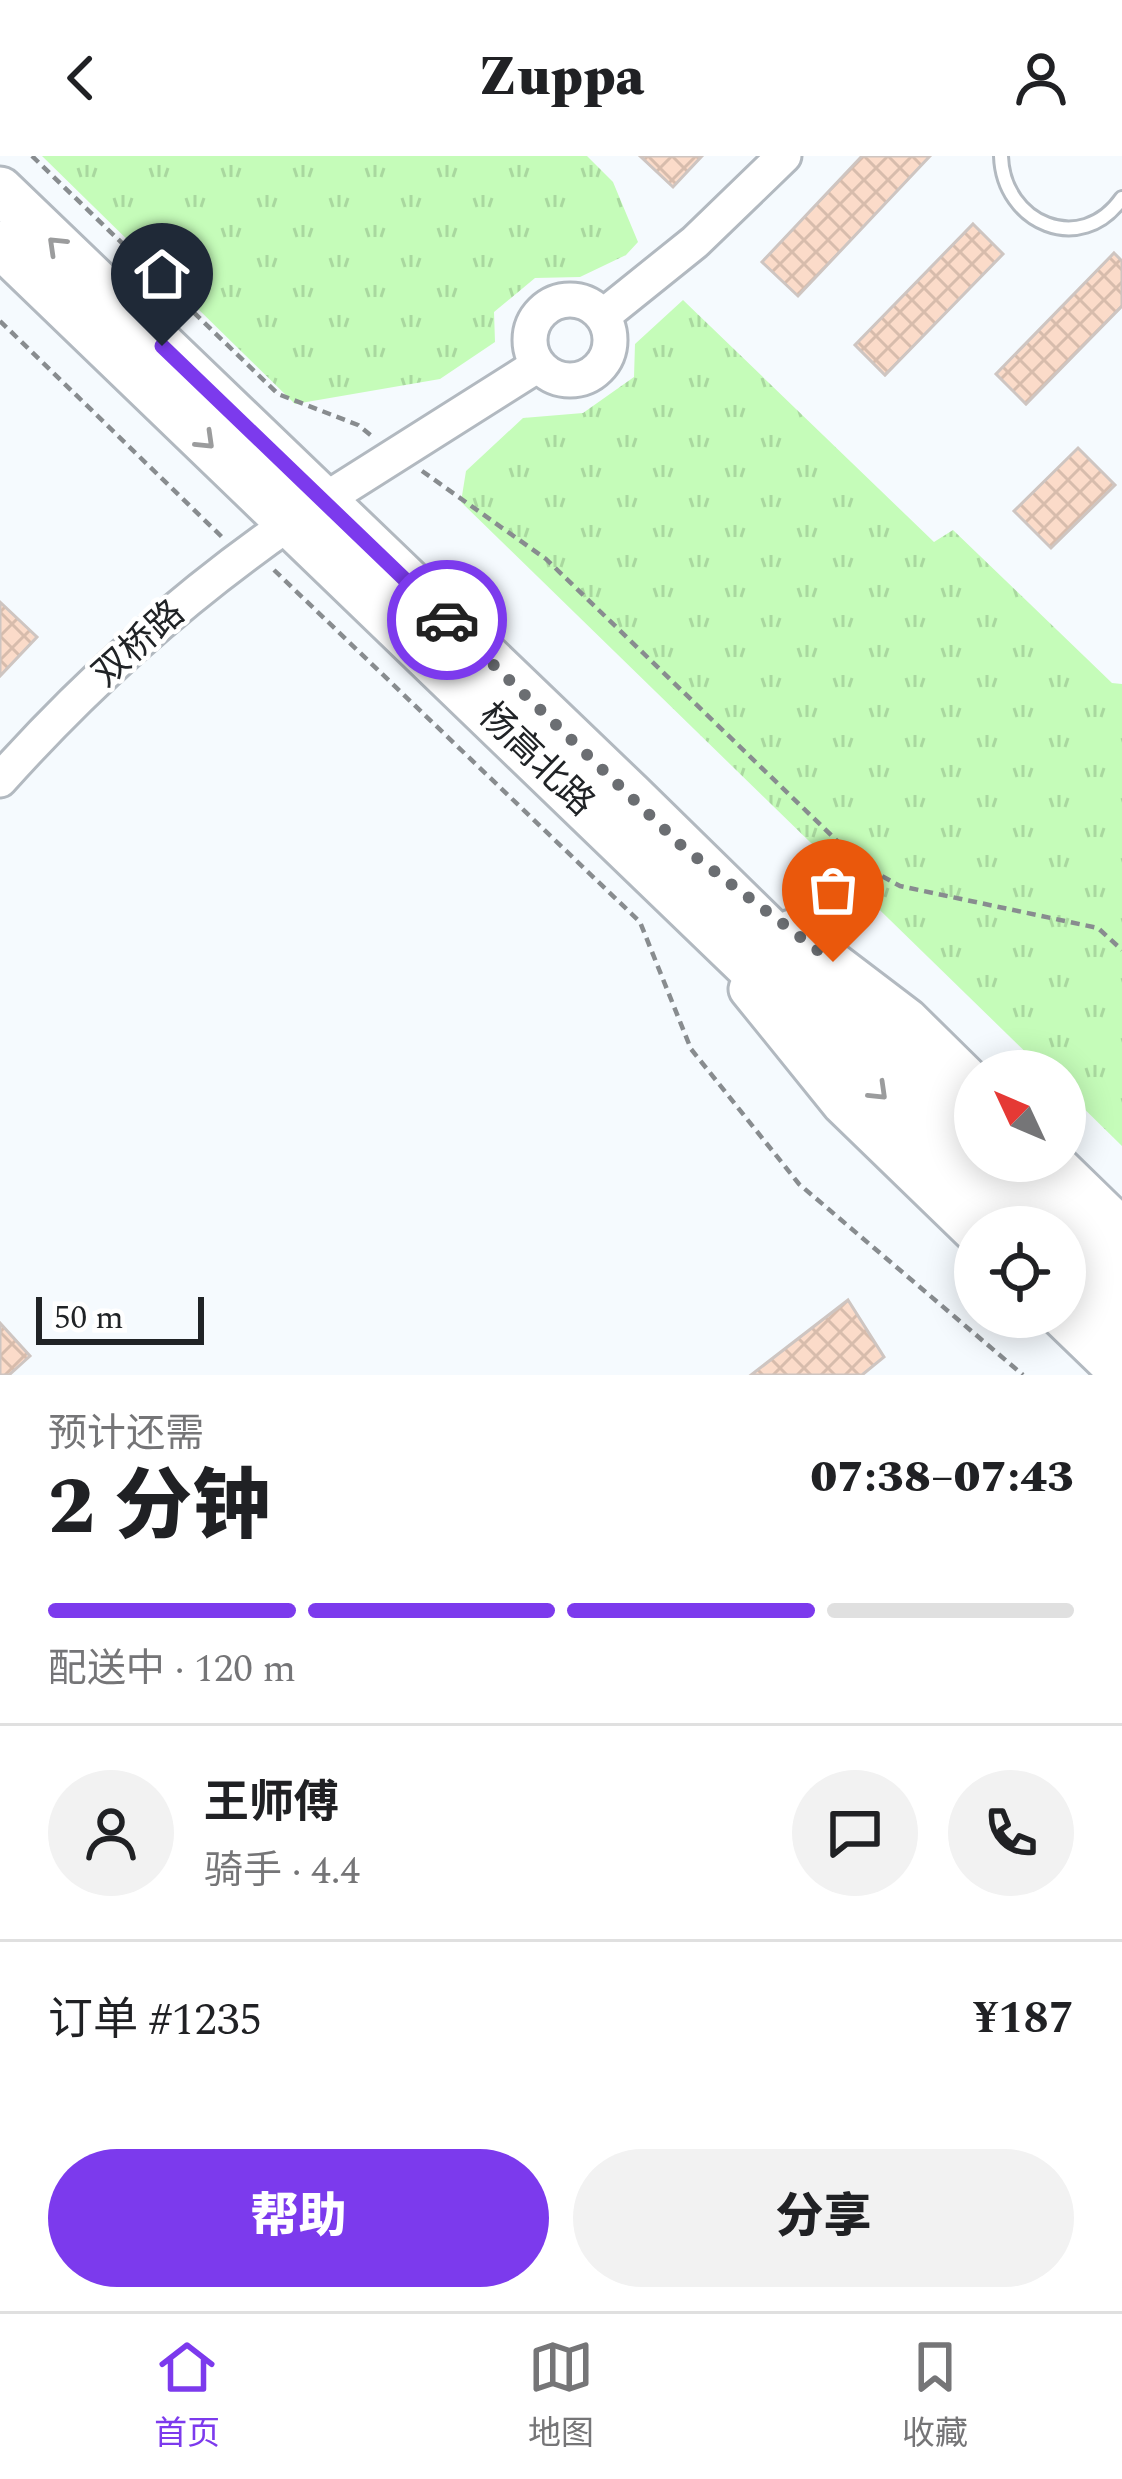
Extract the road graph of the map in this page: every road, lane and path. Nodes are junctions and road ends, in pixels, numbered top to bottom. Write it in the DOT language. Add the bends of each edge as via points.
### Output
graph roads {
  1 [pos="32,156"];
  2 [pos="784,156"];
  3 [pos="1001,156"];
  4 [pos="0,190"];
  5 [pos="1120,206"];
  6 [pos="0,244"];
  7 [pos="603,316"];
  8 [pos="0,321"];
  9 [pos="538,365"];
  10 [pos="399,455"];
  11 [pos="307,512"];
  12 [pos="243,556"];
  13 [pos="0,780"];
  14 [pos="671,863"];
  15 [pos="1122,950"];
  16 [pos="954,1114"];
  17 [pos="1025,1182"];
  18 [pos="1075,1182"];
  19 [pos="954,1213"];
  20 [pos="1122,1228"];
  21 [pos="1122,1276"];
  22 [pos="1086,1292"];
  23 [pos="1122,1327"];
  24 [pos="1082,1338"];
  25 [pos="1023,1375"];
  26 [pos="1120,1375"];
  1 -- 10 [label="path" via="278,394 358,425"];
  2 -- 7 [label="street"];
  3 -- 5 [label="lane" via="1009,193 1039,222 1079,227"];
  11 -- 4 [label="highway, 杨高北路, one-way"];
  6 -- 11 [label="highway, 杨高北路, one-way"];
  7 -- 9 [label="street" via="583,302 546,308 532,329"];
  7 -- 9 [label="street" via="611,340 595,373 571,381"];
  8 -- 12 [label="path"];
  9 -- 10 [label="street, 双桥路"];
  10 -- 11 [label="street, 双桥路"];
  10 -- 15 [label="path" via="546,560 862,866 900,886 1098,928"];
  11 -- 12 [label="street, 双桥路"];
  11 -- 14 [label="highway, 杨高北路"];
  12 -- 13 [label="street, 双桥路" via="126,653"];
  12 -- 25 [label="path" via="280,573 640,922 691,1049 799,1184"];
  14 -- 16 [label="highway, 杨高北路"];
  14 -- 19 [label="main road, one-way" via="842,1104"];
  17 -- 21 [label="highway"];
  18 -- 20 [label="main road"];
  22 -- 23 [label="highway"];
  24 -- 26 [label="main road"];
}
